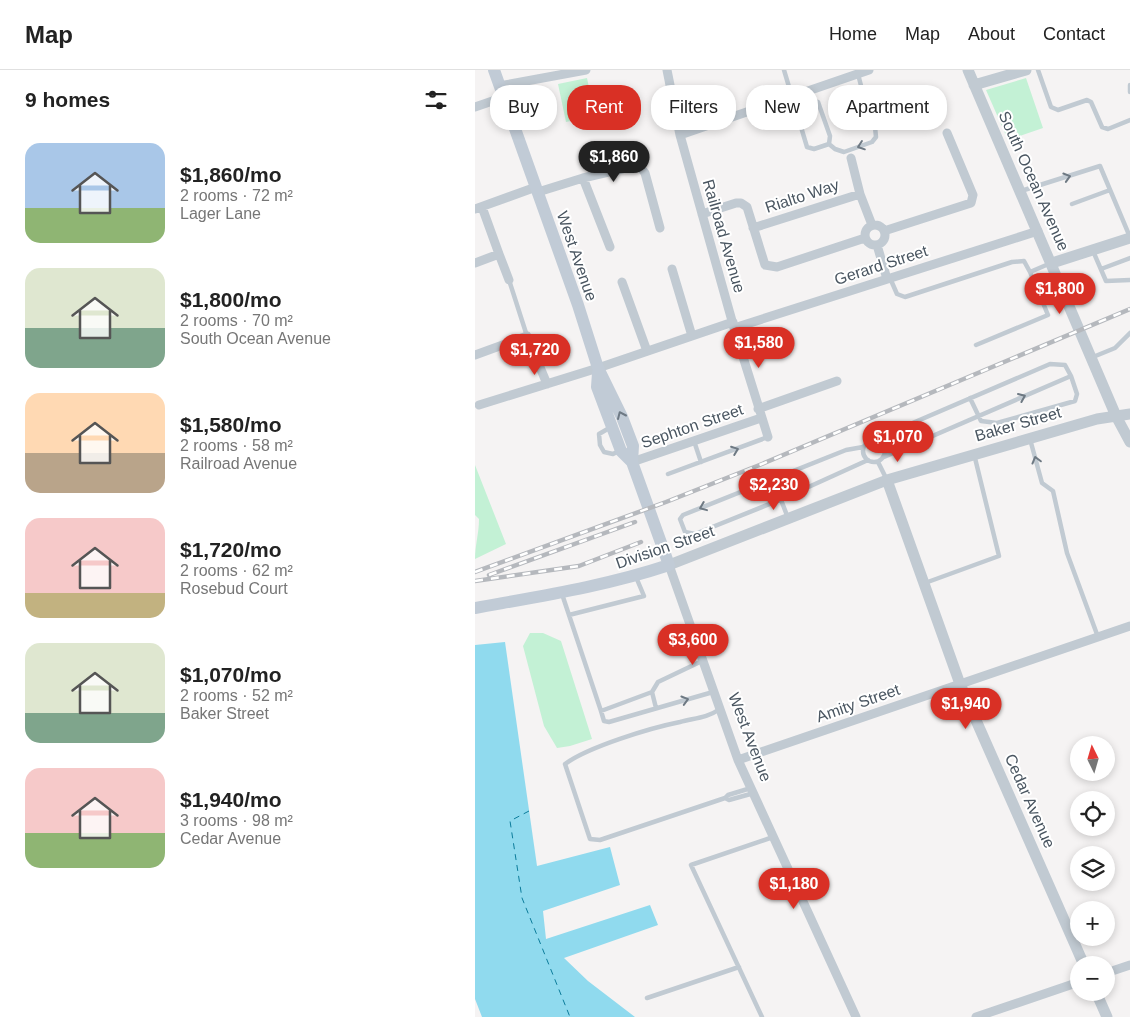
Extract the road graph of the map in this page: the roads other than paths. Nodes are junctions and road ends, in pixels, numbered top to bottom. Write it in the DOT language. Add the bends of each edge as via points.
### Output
graph roads {
  1 [pos="494,70"];
  2 [pos="587,70"];
  3 [pos="667,70"];
  4 [pos="784,70"];
  5 [pos="968,70"];
  6 [pos="1026,70"];
  7 [pos="1038,70"];
  8 [pos="864,71"];
  9 [pos="845,74"];
  10 [pos="500,85"];
  11 [pos="526,85"];
  12 [pos="789,85"];
  13 [pos="818,85"];
  14 [pos="975,85"];
  15 [pos="1130,85"];
  16 [pos="1130,92"];
  17 [pos="490,98"];
  18 [pos="818,102"];
  19 [pos="475,107"];
  20 [pos="746,112"];
  21 [pos="1130,120"];
  22 [pos="516,130"];
  23 [pos="801,130"];
  24 [pos="947,133"];
  25 [pos="680,135"];
  26 [pos="829,144"];
  27 [pos="851,158"];
  28 [pos="583,178"];
  29 [pos="537,190"];
  30 [pos="1110,190"];
  31 [pos="1021,191"];
  32 [pos="860,194"];
  33 [pos="1072,204"];
  34 [pos="479,208"];
  35 [pos="702,214"];
  36 [pos="872,225"];
  37 [pos="660,228"];
  38 [pos="753,228"];
  39 [pos="884,231"];
  40 [pos="1038,231"];
  41 [pos="865,238"];
  42 [pos="1130,238"];
  43 [pos="877,244"];
  44 [pos="610,247"];
  45 [pos="1092,250"];
  46 [pos="499,254"];
  47 [pos="1130,258"];
  48 [pos="475,263"];
  49 [pos="1052,263"];
  50 [pos="1101,269"];
  51 [pos="671,270"];
  52 [pos="1030,272"];
  53 [pos="889,279"];
  54 [pos="509,280"];
  55 [pos="1130,280"];
  56 [pos="622,282"];
  57 [pos="734,325"];
  58 [pos="1130,334"];
  59 [pos="527,336"];
  60 [pos="692,336"];
  61 [pos="976,345"];
  62 [pos="647,351"];
  63 [pos="475,356"];
  64 [pos="1092,358"];
  65 [pos="598,368"];
  66 [pos="1071,376"];
  67 [pos="837,381"];
  68 [pos="547,384"];
  69 [pos="970,398"];
  70 [pos="479,405"];
  71 [pos="760,413"];
  72 [pos="1130,414"];
  73 [pos="977,416"];
  74 [pos="1116,416"];
  75 [pos="612,426"];
  76 [pos="768,437"];
  77 [pos="1029,437"];
  78 [pos="695,441"];
  79 [pos="879,441"];
  80 [pos="1130,442"];
  81 [pos="863,447"];
  82 [pos="621,451"];
  83 [pos="974,453"];
  84 [pos="884,457"];
  85 [pos="868,460"];
  86 [pos="632,462"];
  87 [pos="701,462"];
  88 [pos="879,462"];
  89 [pos="668,474"];
  90 [pos="773,479"];
  91 [pos="887,480"];
  92 [pos="782,499"];
  93 [pos="789,520"];
  94 [pos="669,565"];
  95 [pos="636,576"];
  96 [pos="925,583"];
  97 [pos="562,593"];
  98 [pos="475,608"];
  99 [pos="569,615"];
  100 [pos="1130,626"];
  101 [pos="1098,637"];
  102 [pos="703,661"];
  103 [pos="961,684"];
  104 [pos="715,691"];
  105 [pos="652,692"];
  106 [pos="657,708"];
  107 [pos="721,708"];
  108 [pos="601,711"];
  109 [pos="738,760"];
  110 [pos="752,791"];
  111 [pos="774,837"];
  112 [pos="1079,956"];
  113 [pos="1130,965"];
  114 [pos="739,967"];
  115 [pos="1115,970"];
  116 [pos="1070,985"];
  117 [pos="647,998"];
  118 [pos="1100,1001"];
  119 [pos="762,1017"];
  120 [pos="856,1017"];
  121 [pos="978,1017"];
  122 [pos="1107,1017"];
  1 -- 10 [label="main road, West Avenue"];
  2 -- 11 [label="street"];
  3 -- 25 [label="street, Railroad Avenue"];
  4 -- 12 [label="lane"];
  5 -- 14 [label="street, South Ocean Avenue"];
  6 -- 14 [label="street"];
  7 -- 21 [label="lane" via="1051,108 1058,110 1087,100 1091,102 1102,127 1108,129"];
  8 -- 9 [label="street"];
  8 -- 26 [label="lane, one-way" via="867,109 875,127 875,137 872,142 844,152"];
  9 -- 13 [label="street"];
  14 -- 31 [label="street, South Ocean Avenue"];
  15 -- 16 [label="lane"];
  17 -- 19 [label="street"];
  18 -- 26 [label="lane" via="830,136"];
  20 -- 25 [label="street"];
  22 -- 29 [label="main road, West Avenue"];
  23 -- 26 [label="lane" via="807,147 814,149"];
  24 -- 39 [label="street" via="973,195 971,203"];
  25 -- 35 [label="street, Railroad Avenue"];
  27 -- 32 [label="street"];
  28 -- 29 [label="street"];
  28 -- 37 [label="street" via="634,166 641,168"];
  28 -- 44 [label="street"];
  29 -- 34 [label="street"];
  29 -- 65 [label="main road, West Avenue"];
  31 -- 30 [label="lane, one-way" via="1101,166"];
  30 -- 33 [label="lane"];
  30 -- 42 [label="lane"];
  31 -- 40 [label="street, South Ocean Avenue"];
  32 -- 36 [label="street"];
  32 -- 38 [label="street, Rialto Way"];
  34 -- 46 [label="street"];
  35 -- 38 [label="street" via="741,203 747,207"];
  35 -- 57 [label="street, Railroad Avenue"];
  36 -- 39 [label="street"];
  36 -- 41 [label="street" via="865,230"];
  38 -- 41 [label="street" via="765,265 769,267"];
  39 -- 43 [label="street" via="883,239"];
  40 -- 49 [label="street, South Ocean Avenue"];
  40 -- 53 [label="street, Gerard Street"];
  41 -- 43 [label="street" via="870,244"];
  42 -- 45 [label="street"];
  43 -- 53 [label="street"];
  45 -- 49 [label="street"];
  45 -- 50 [label="lane"];
  46 -- 48 [label="street"];
  46 -- 54 [label="street"];
  47 -- 50 [label="lane"];
  49 -- 52 [label="lane"];
  49 -- 64 [label="street, South Ocean Avenue"];
  50 -- 55 [label="lane" via="1106,281"];
  51 -- 60 [label="street"];
  52 -- 53 [label="lane" via="1024,261 1012,262 905,297 897,294"];
  52 -- 61 [label="lane" via="1048,315"];
  53 -- 57 [label="street, Gerard Street"];
  54 -- 59 [label="lane"];
  56 -- 62 [label="street"];
  57 -- 60 [label="street, Gerard Street"];
  57 -- 71 [label="street, Railroad Avenue"];
  58 -- 64 [label="lane" via="1115,348"];
  59 -- 63 [label="street"];
  59 -- 68 [label="street"];
  60 -- 62 [label="street, Gerard Street"];
  62 -- 65 [label="street, Gerard Street"];
  64 -- 74 [label="street, South Ocean Avenue"];
  65 -- 68 [label="street, Gerard Street"];
  65 -- 75 [label="main road, West Avenue" via="597,387"];
  86 -- 65 [label="main road, West Avenue, one-way" via="633,446"];
  66 -- 69 [label="lane" via="1065,365 1050,364"];
  73 -- 66 [label="lane, one-way"];
  66 -- 73 [label="lane" via="1077,394 1075,401 997,423 981,421"];
  67 -- 71 [label="street, Sephton Street"];
  68 -- 70 [label="street, Gerard Street"];
  69 -- 73 [label="lane"];
  69 -- 79 [label="lane" via="887,434"];
  71 -- 76 [label="street, Railroad Avenue"];
  71 -- 78 [label="street, Sephton Street"];
  72 -- 74 [label="street, Baker Street"];
  73 -- 84 [label="lane"];
  74 -- 77 [label="street, Baker Street"];
  74 -- 80 [label="street, South Ocean Avenue"];
  75 -- 82 [label="main road, West Avenue"];
  75 -- 82 [label="lane" via="599,434 600,445 604,452 613,454"];
  87 -- 76 [label="lane, one-way"];
  77 -- 83 [label="street, Baker Street"];
  101 -- 77 [label="lane, one-way" via="1067,553 1053,490 1042,483"];
  78 -- 86 [label="street, Sephton Street"];
  78 -- 87 [label="lane"];
  79 -- 81 [label="lane" via="868,442"];
  79 -- 84 [label="lane" via="885,449"];
  81 -- 85 [label="lane" via="863,455"];
  81 -- 90 [label="lane" via="846,450"];
  82 -- 86 [label="main road, West Avenue"];
  83 -- 91 [label="street, Baker Street"];
  83 -- 96 [label="lane" via="999,556"];
  84 -- 88 [label="lane"];
  85 -- 88 [label="lane"];
  85 -- 92 [label="lane"];
  86 -- 94 [label="main road, West Avenue"];
  87 -- 89 [label="lane"];
  88 -- 91 [label="lane"];
  90 -- 92 [label="lane"];
  90 -- 92 [label="lane, one-way" via="683,515 681,523 685,532 695,534"];
  91 -- 93 [label="street, Division Street"];
  91 -- 96 [label="street, Cedar Avenue"];
  92 -- 93 [label="lane"];
  93 -- 94 [label="street, Division Street"];
  94 -- 95 [label="main road, Division Street"];
  94 -- 102 [label="street, West Avenue"];
  95 -- 97 [label="main road, Division Street"];
  95 -- 99 [label="lane" via="644,596"];
  96 -- 103 [label="street, Cedar Avenue"];
  97 -- 98 [label="main road, Division Street"];
  97 -- 99 [label="lane"];
  99 -- 108 [label="lane"];
  100 -- 101 [label="street, Amity Street"];
  101 -- 103 [label="street, Amity Street"];
  102 -- 104 [label="street, West Avenue"];
  102 -- 105 [label="lane" via="658,682"];
  103 -- 109 [label="street, Amity Street"];
  103 -- 112 [label="street, Cedar Avenue"];
  106 -- 104 [label="lane, one-way"];
  104 -- 107 [label="street, West Avenue"];
  105 -- 106 [label="lane"];
  105 -- 108 [label="lane"];
  106 -- 108 [label="lane" via="609,722 604,720"];
  107 -- 109 [label="street, West Avenue"];
  107 -- 110 [label="lane" via="711,716 679,722 579,753 565,764 590,839 600,840 728,795"];
  109 -- 110 [label="street, West Avenue"];
  110 -- 111 [label="street, West Avenue"];
  111 -- 114 [label="lane" via="691,865"];
  111 -- 120 [label="street, West Avenue"];
  113 -- 115 [label="street"];
  114 -- 117 [label="lane"];
  114 -- 119 [label="lane"];
  116 -- 121 [label="street"];
  118 -- 122 [label="street"];
}
